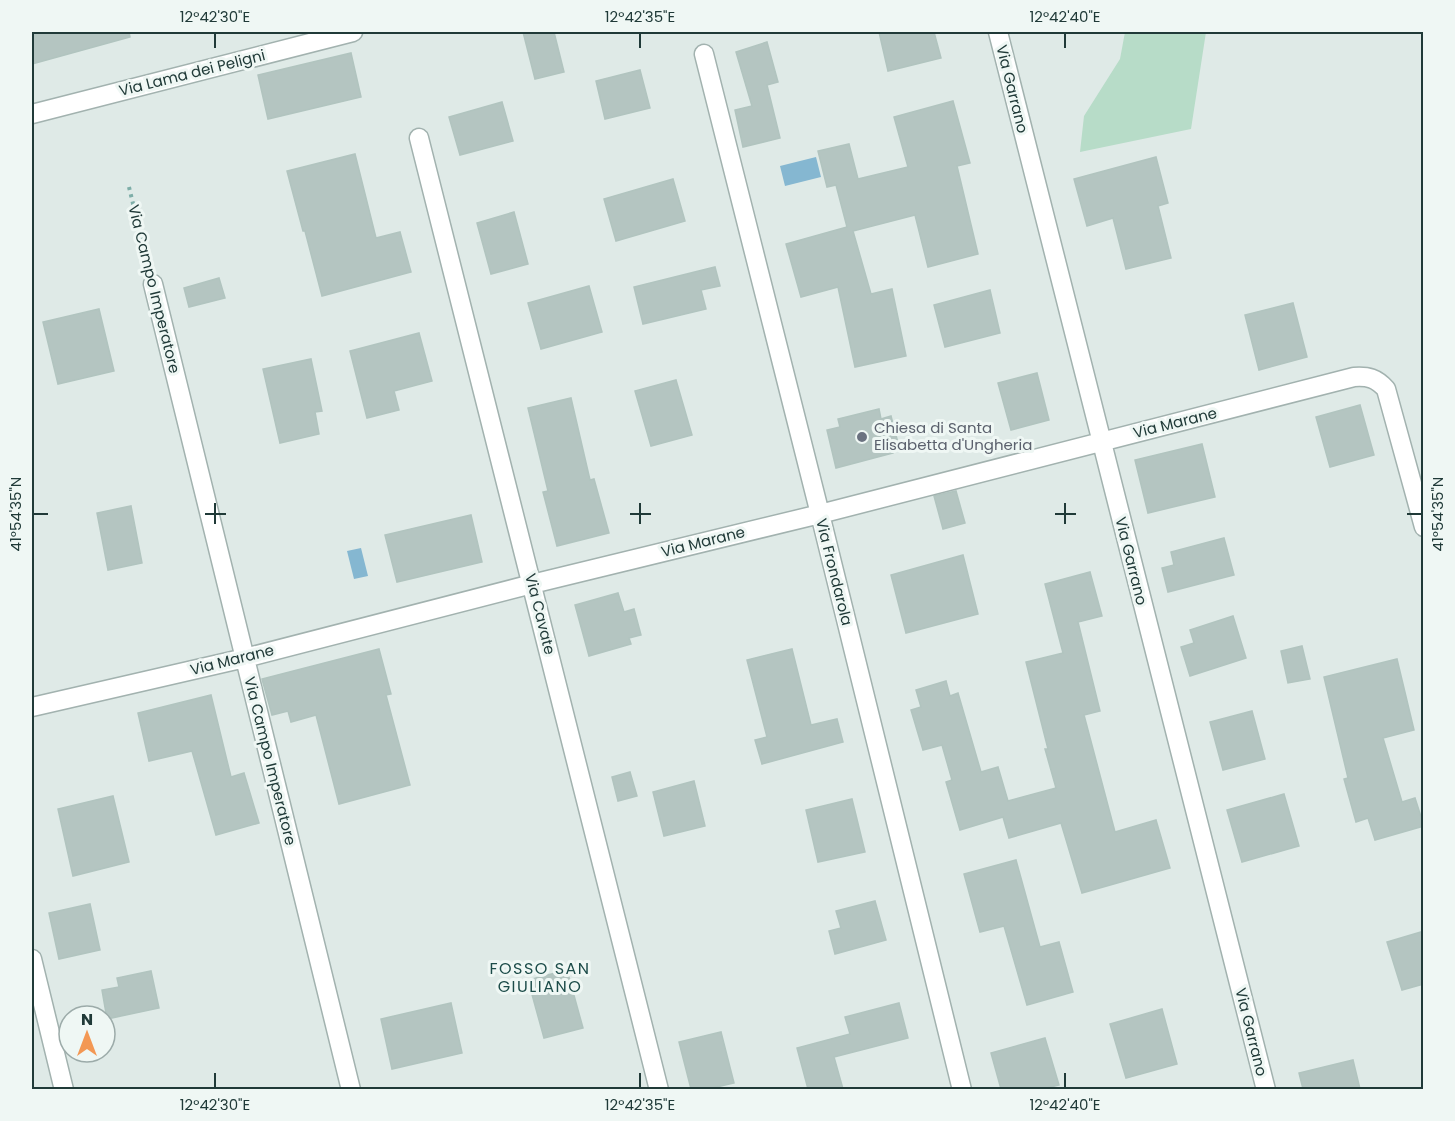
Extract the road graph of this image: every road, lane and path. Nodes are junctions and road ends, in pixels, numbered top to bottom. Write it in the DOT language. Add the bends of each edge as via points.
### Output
graph roads {
  1 [pos="352,32"];
  2 [pos="998,32"];
  3 [pos="704,54"];
  4 [pos="32,114"];
  5 [pos="419,138"];
  6 [pos="129,188"];
  7 [pos="153,284"];
  8 [pos="1101,442"];
  9 [pos="820,513"];
  10 [pos="1424,527"];
  11 [pos="532,584"];
  12 [pos="245,658"];
  13 [pos="32,707"];
  14 [pos="32,959"];
  15 [pos="64,1089"];
  16 [pos="351,1089"];
  17 [pos="659,1089"];
  18 [pos="962,1089"];
  19 [pos="1266,1089"];
  1 -- 4 [label="street, Via Lama dei Peligni"];
  2 -- 8 [label="street, Via Garrano"];
  3 -- 9 [label="street, Via Frondarola"];
  5 -- 11 [label="street, Via Cavate"];
  6 -- 7 [label="path, Via Campo Imperatore"];
  7 -- 12 [label="street, Via Campo Imperatore"];
  8 -- 9 [label="street, Via Marane"];
  8 -- 10 [label="street, Via Marane" via="1354,377 1374,378 1388,395"];
  8 -- 19 [label="street, Via Garrano"];
  9 -- 11 [label="street, Via Marane"];
  9 -- 18 [label="street, Via Frondarola"];
  11 -- 12 [label="street, Via Marane"];
  11 -- 17 [label="street, Via Cavate"];
  12 -- 13 [label="street, Via Marane"];
  12 -- 16 [label="street, Via Campo Imperatore"];
  14 -- 15 [label="street"];
}
